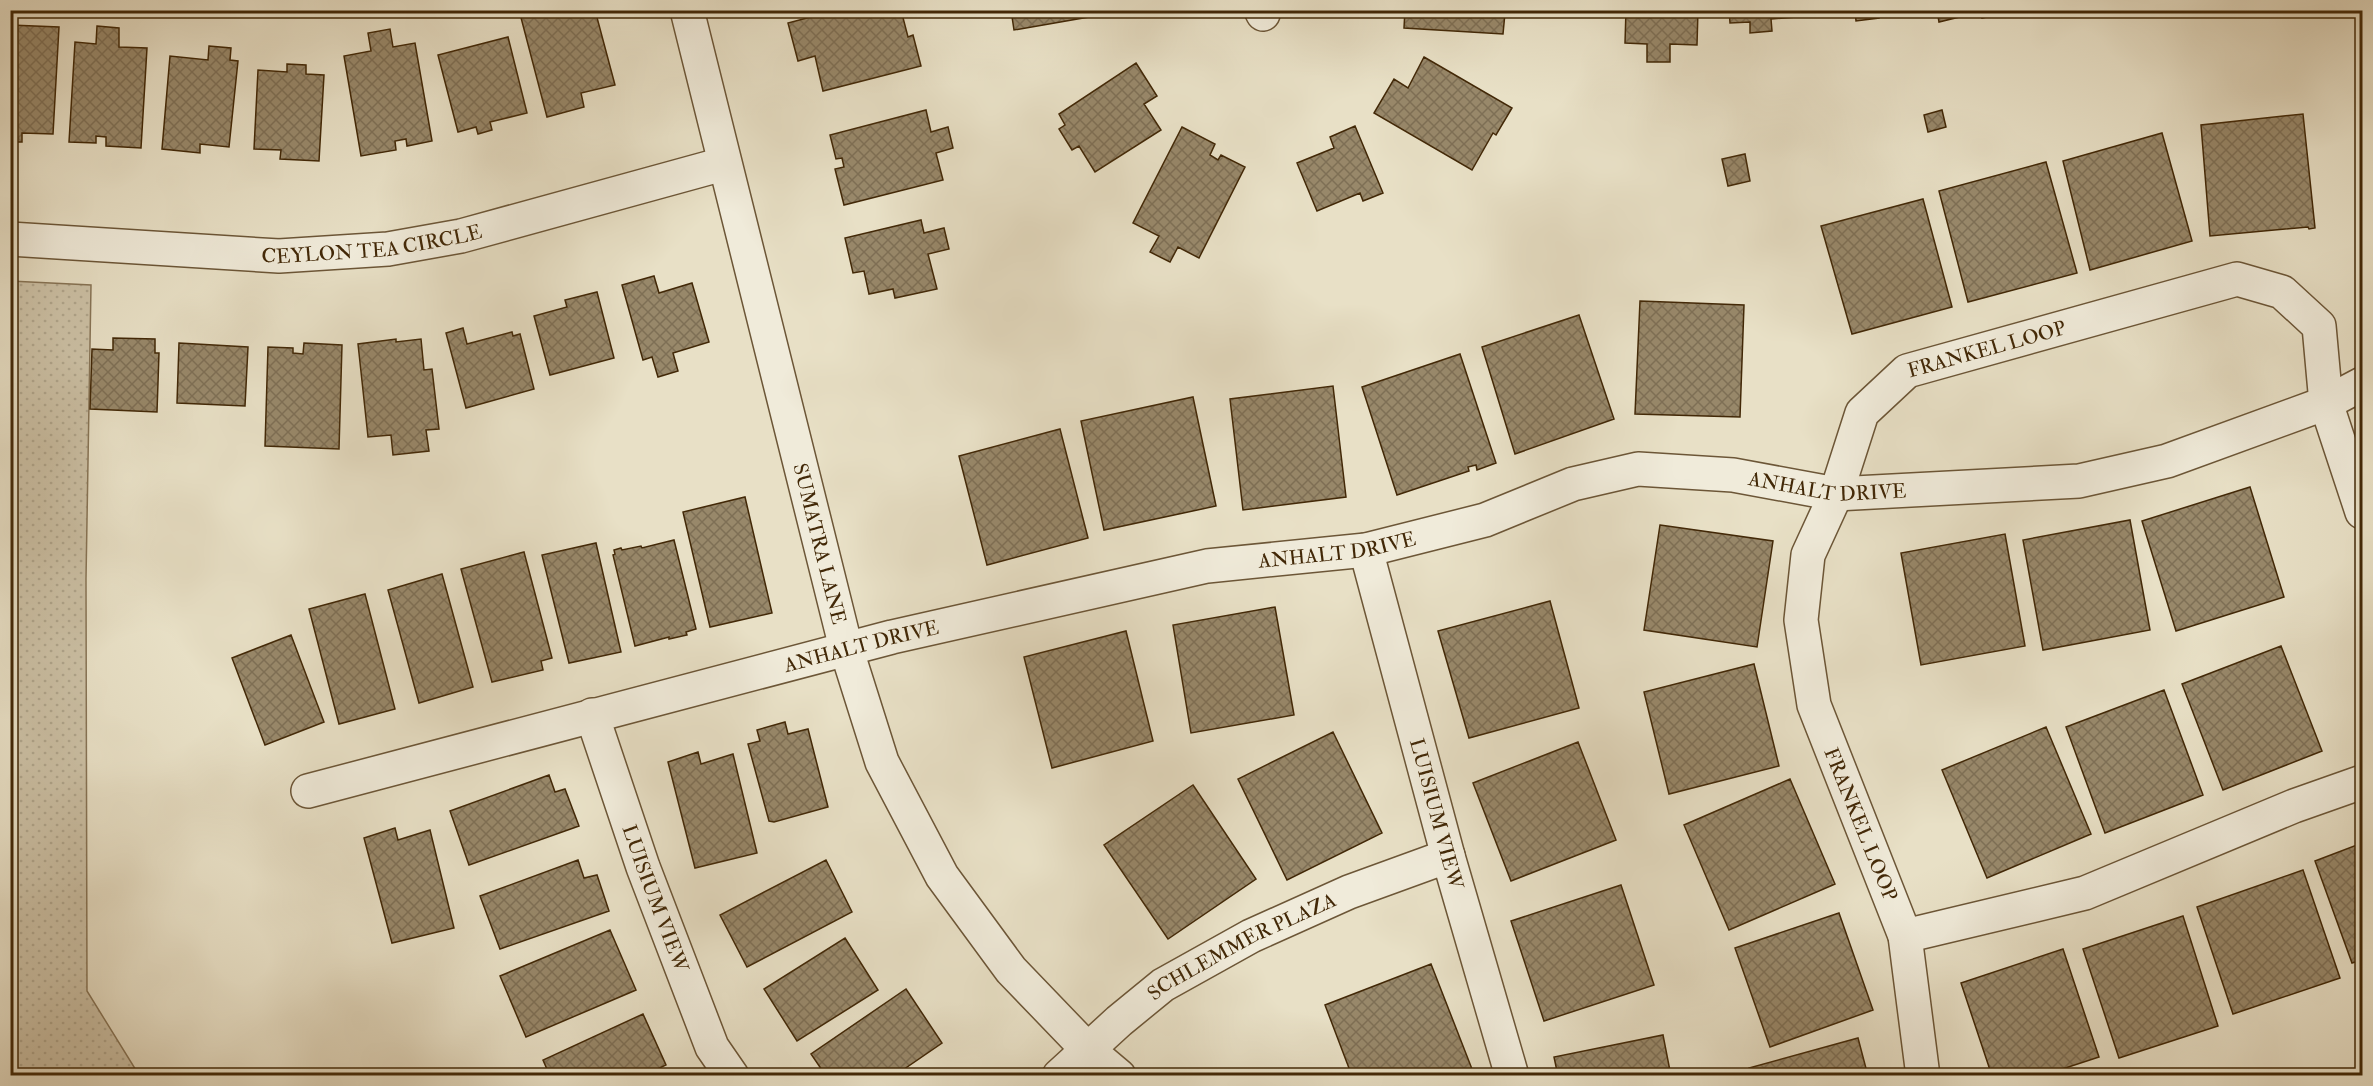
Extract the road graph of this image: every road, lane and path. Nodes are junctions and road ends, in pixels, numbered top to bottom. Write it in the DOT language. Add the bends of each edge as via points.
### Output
graph roads {
  1 [pos="687,10"];
  2 [pos="723,164"];
  3 [pos="10,239"];
  4 [pos="2362,384"];
  5 [pos="2326,404"];
  6 [pos="1836,494"];
  7 [pos="2362,512"];
  8 [pos="1366,550"];
  9 [pos="846,648"];
  10 [pos="592,715"];
  11 [pos="2362,782"];
  12 [pos="308,791"];
  13 [pos="1448,856"];
  14 [pos="1905,936"];
  15 [pos="1087,1049"];
  16 [pos="732,1076"];
  17 [pos="1059,1076"];
  18 [pos="1119,1076"];
  19 [pos="1512,1076"];
  20 [pos="1923,1076"];
  1 -- 2 [label="street, SUMATRA LANE"];
  2 -- 3 [label="street, CEYLON TEA CIRCLE" via="460,236 388,249 279,256"];
  2 -- 9 [label="street, SUMATRA LANE"];
  4 -- 5 [label="street, ANHALT DRIVE"];
  5 -- 6 [label="street, ANHALT DRIVE" via="2167,461 2079,481"];
  5 -- 6 [label="street, FRANKEL LOOP" via="2319,326 2282,292 2237,279 1907,371 1862,413"];
  5 -- 7 [label="street, FRANKEL LOOP"];
  6 -- 8 [label="street, ANHALT DRIVE" via="1733,475 1638,469 1573,483 1485,520"];
  6 -- 14 [label="street, FRANKEL LOOP" via="1808,555 1801,620 1804,642 1814,705"];
  8 -- 9 [label="street, ANHALT DRIVE" via="1207,566"];
  8 -- 13 [label="street, LUISIUM VIEW"];
  9 -- 10 [label="street, ANHALT DRIVE"];
  9 -- 15 [label="street, SUMATRA LANE" via="882,762 942,876 1011,970"];
  10 -- 12 [label="street, ANHALT DRIVE"];
  10 -- 16 [label="street, LUISIUM VIEW" via="643,867 712,1047"];
  11 -- 14 [label="street" via="2294,806 2085,893"];
  13 -- 15 [label="street, SCHLEMMER PLAZA" via="1349,892 1251,936 1163,985"];
  13 -- 19 [label="street, LUISIUM VIEW"];
  14 -- 20 [label="street, FRANKEL LOOP"];
  15 -- 17 [label="street, SCHLEMMER PLAZA"];
  15 -- 18 [label="street, SUMATRA LANE"];
}
